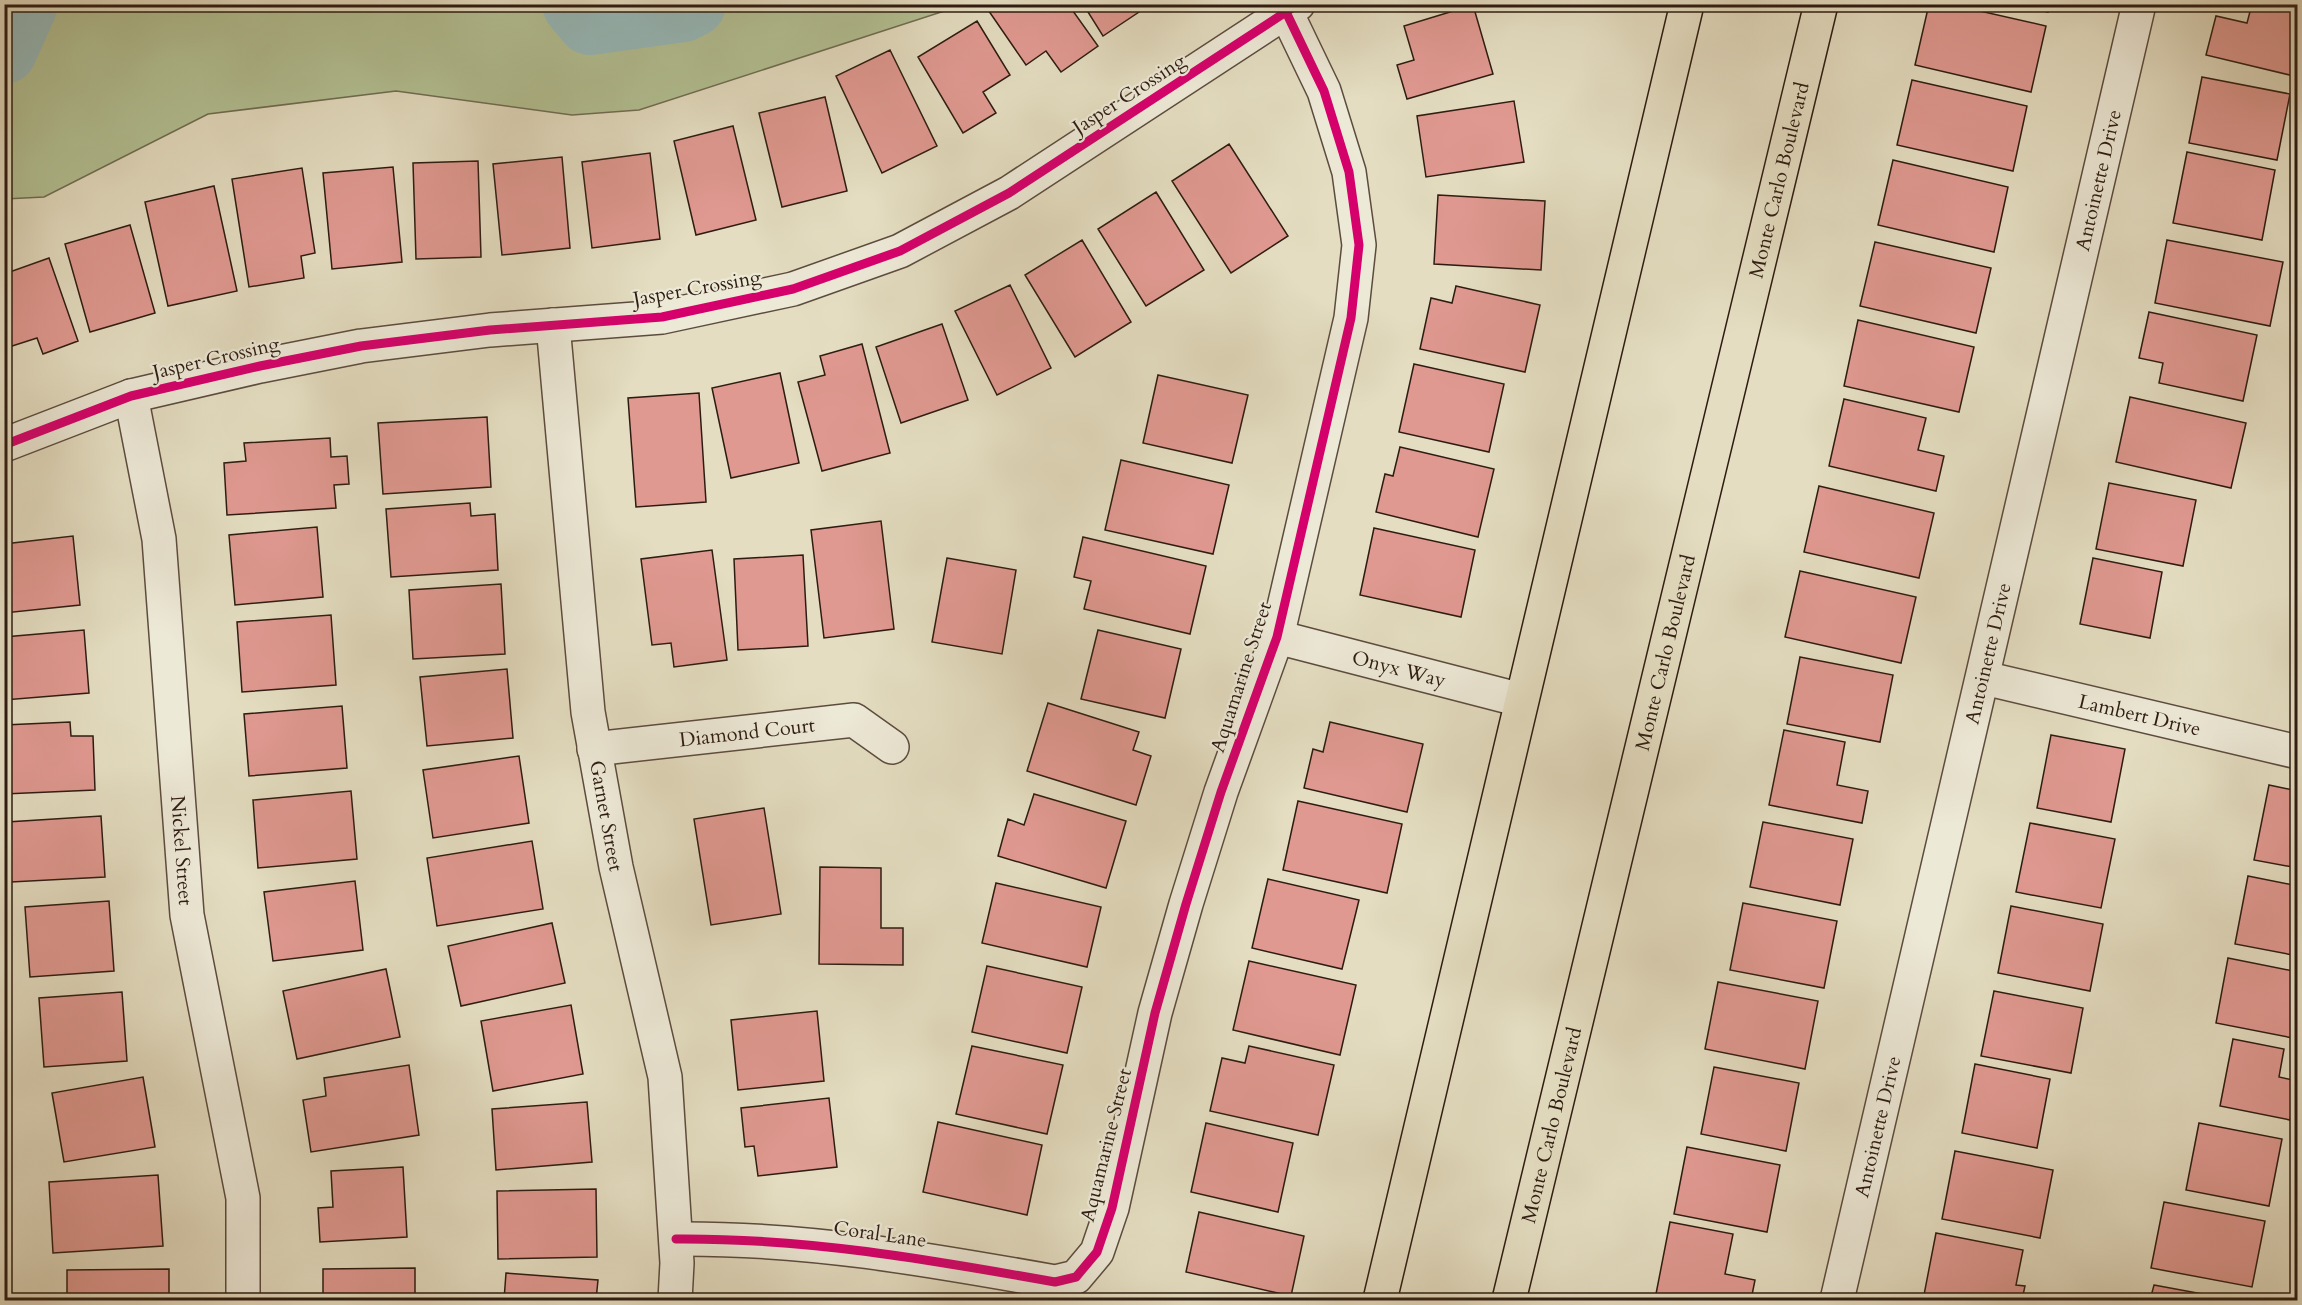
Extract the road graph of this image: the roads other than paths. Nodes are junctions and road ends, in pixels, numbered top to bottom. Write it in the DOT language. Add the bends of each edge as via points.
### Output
graph roads {
  1 [pos="1687,4"];
  2 [pos="1821,4"];
  3 [pos="2139,4"];
  4 [pos="1292,8"];
  5 [pos="553,325"];
  6 [pos="131,396"];
  7 [pos="4,445"];
  8 [pos="1277,638"];
  9 [pos="1984,678"];
  10 [pos="1521,700"];
  11 [pos="892,747"];
  12 [pos="594,749"];
  13 [pos="2298,752"];
  14 [pos="676,1239"];
  15 [pos="1076,1277"];
  16 [pos="243,1300"];
  17 [pos="675,1300"];
  18 [pos="1380,1300"];
  19 [pos="1509,1300"];
  20 [pos="1837,1300"];
  1 -- 10 [label="main road"];
  2 -- 19 [label="main road, Monte Carlo Boulevard"];
  3 -- 9 [label="street, Antoinette Drive"];
  4 -- 5 [label="street, Jasper Crossing" via="1009,193 900,251 793,289 662,316"];
  4 -- 8 [label="street, Aquamarine Street" via="1349,172 1359,245 1351,318"];
  5 -- 6 [label="street, Jasper Crossing" via="361,346"];
  5 -- 12 [label="street, Garnet Street"];
  6 -- 7 [label="street, Jasper Crossing"];
  6 -- 16 [label="street, Nickel Street" via="159,539 187,915 243,1198"];
  8 -- 10 [label="street, Onyx Way"];
  8 -- 15 [label="street, Aquamarine Street" via="1221,792 1186,904 1155,1013 1112,1208 1097,1251"];
  9 -- 13 [label="street, Lambert Drive"];
  9 -- 20 [label="street, Antoinette Drive"];
  10 -- 18 [label="main road"];
  11 -- 12 [label="street, Diamond Court" via="854,720"];
  12 -- 14 [label="street, Garnet Street" via="616,867 665,1077"];
  14 -- 15 [label="street, Coral Lane" via="813,1243 1055,1282"];
  14 -- 17 [label="street, Garnet Street"];
}
